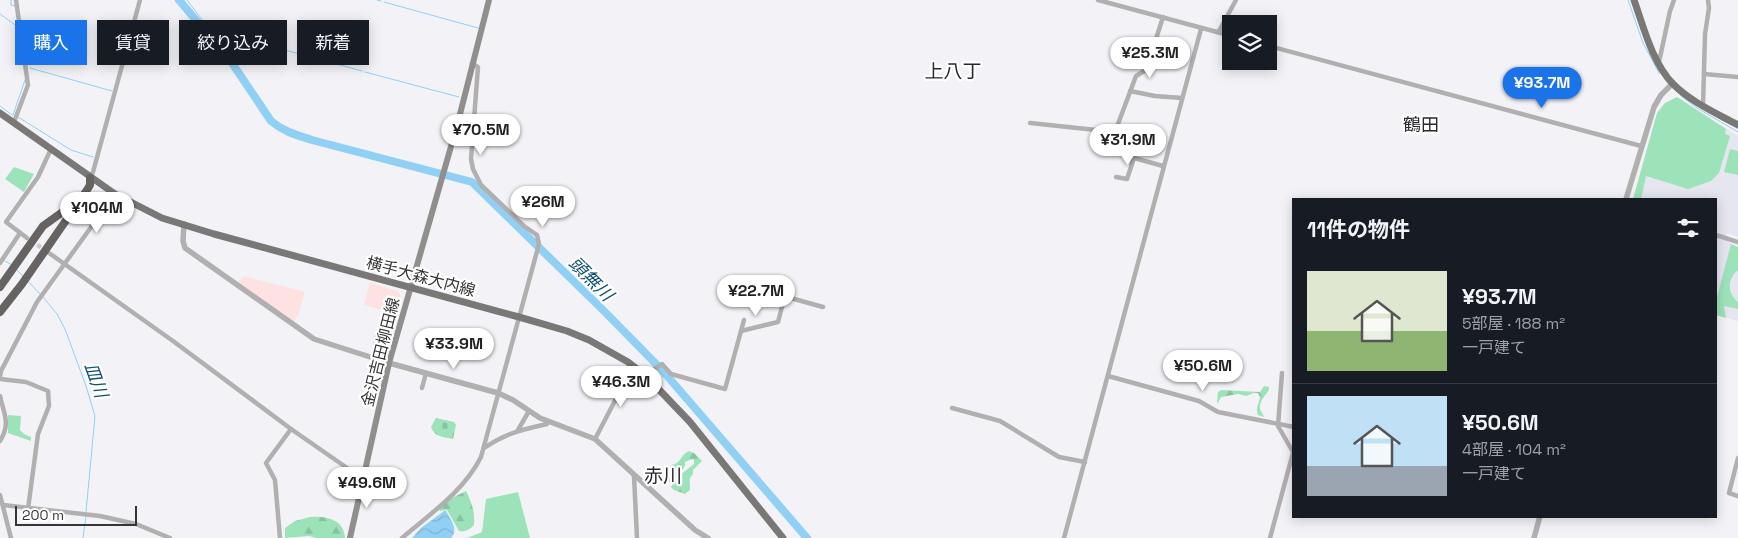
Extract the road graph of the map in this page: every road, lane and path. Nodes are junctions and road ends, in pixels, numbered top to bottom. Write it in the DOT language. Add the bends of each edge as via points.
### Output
graph roads {
  1 [pos="16,0"];
  2 [pos="140,0"];
  3 [pos="489,0"];
  4 [pos="1098,0"];
  5 [pos="1236,0"];
  6 [pos="1634,0"];
  7 [pos="1674,0"];
  8 [pos="1708,0"];
  9 [pos="1163,17"];
  10 [pos="1201,29"];
  11 [pos="1217,32"];
  12 [pos="1222,33"];
  13 [pos="1277,48"];
  14 [pos="1659,62"];
  15 [pos="472,63"];
  16 [pos="1704,74"];
  17 [pos="1738,77"];
  18 [pos="1673,84"];
  19 [pos="1130,91"];
  20 [pos="1182,98"];
  21 [pos="1703,106"];
  22 [pos="0,112"];
  23 [pos="14,122"];
  24 [pos="458,122"];
  25 [pos="1030,123"];
  26 [pos="1738,125"];
  27 [pos="472,130"];
  28 [pos="1115,132"];
  29 [pos="1641,146"];
  30 [pos="51,149"];
  31 [pos="1134,158"];
  32 [pos="1164,166"];
  33 [pos="1116,177"];
  34 [pos="90,178"];
  35 [pos="114,194"];
  36 [pos="1626,198"];
  37 [pos="184,224"];
  38 [pos="20,233"];
  39 [pos="1717,235"];
  40 [pos="27,238"];
  41 [pos="1738,242"];
  42 [pos="49,253"];
  43 [pos="0,262"];
  44 [pos="64,264"];
  45 [pos="0,287"];
  46 [pos="410,287"];
  47 [pos="823,307"];
  48 [pos="0,312"];
  49 [pos="519,318"];
  50 [pos="744,320"];
  51 [pos="741,331"];
  52 [pos="389,363"];
  53 [pos="426,373"];
  54 [pos="1282,373"];
  55 [pos="646,376"];
  56 [pos="1108,376"];
  57 [pos="0,378"];
  58 [pos="422,388"];
  59 [pos="498,393"];
  60 [pos="0,396"];
  61 [pos="952,408"];
  62 [pos="529,411"];
  63 [pos="548,421"];
  64 [pos="1278,424"];
  65 [pos="1292,427"];
  66 [pos="291,428"];
  67 [pos="518,430"];
  68 [pos="595,439"];
  69 [pos="0,441"];
  70 [pos="483,448"];
  71 [pos="1292,449"];
  72 [pos="1292,455"];
  73 [pos="1738,458"];
  74 [pos="1084,462"];
  75 [pos="1736,471"];
  76 [pos="364,476"];
  77 [pos="634,476"];
  78 [pos="0,495"];
  79 [pos="1738,496"];
  80 [pos="3,505"];
  81 [pos="28,509"];
  82 [pos="1539,518"];
  83 [pos="11,538"];
  84 [pos="170,538"];
  85 [pos="280,538"];
  86 [pos="350,538"];
  87 [pos="402,538"];
  88 [pos="637,538"];
  89 [pos="708,538"];
  90 [pos="783,538"];
  91 [pos="1064,538"];
  92 [pos="1270,538"];
  93 [pos="1534,538"];
  1 -- 23 [label="street" via="28,85"];
  2 -- 34 [label="street"];
  3 -- 15 [label="main road, 金沢吉田柳田線"];
  4 -- 9 [label="street"];
  5 -- 11 [label="street"];
  6 -- 14 [label="main road"];
  7 -- 14 [label="street"];
  8 -- 16 [label="street"];
  9 -- 10 [label="street"];
  9 -- 19 [label="street" via="1146,70 1136,76"];
  10 -- 11 [label="street"];
  10 -- 20 [label="street"];
  11 -- 12 [label="street"];
  13 -- 29 [label="street"];
  14 -- 18 [label="main road"];
  15 -- 24 [label="main road, 金沢吉田柳田線"];
  15 -- 27 [label="street" via="478,66"];
  16 -- 17 [label="street"];
  16 -- 21 [label="street"];
  18 -- 21 [label="main road"];
  18 -- 29 [label="street" via="1654,107"];
  19 -- 20 [label="street"];
  19 -- 28 [label="street"];
  20 -- 32 [label="street"];
  21 -- 26 [label="main road"];
  22 -- 23 [label="main road, 横手大森大内線"];
  23 -- 30 [label="main road, 横手大森大内線"];
  24 -- 27 [label="street"];
  24 -- 46 [label="main road, 金沢吉田柳田線"];
  25 -- 28 [label="street"];
  27 -- 49 [label="street" via="471,159 481,185 537,235 536,261"];
  28 -- 31 [label="street" via="1135,137"];
  29 -- 36 [label="street"];
  30 -- 34 [label="main road, 横手大森大内線"];
  30 -- 38 [label="street" via="38,177 6,222"];
  31 -- 32 [label="street"];
  31 -- 33 [label="street" via="1127,179"];
  32 -- 56 [label="street"];
  34 -- 35 [label="main road, 横手大森大内線"];
  34 -- 45 [label="highway" via="69,206 43,226"];
  34 -- 48 [label="highway" via="87,190"];
  35 -- 37 [label="main road, 横手大森大内線" via="162,218"];
  35 -- 44 [label="street"];
  37 -- 46 [label="main road, 横手大森大内線"];
  37 -- 52 [label="street" via="185,248 304,334"];
  38 -- 40 [label="street"];
  38 -- 43 [label="street"];
  39 -- 41 [label="street"];
  42 -- 44 [label="street"];
  44 -- 57 [label="street" via="42,295"];
  44 -- 66 [label="street"];
  46 -- 49 [label="main road, 横手大森大内線"];
  46 -- 52 [label="main road, 金沢吉田柳田線"];
  47 -- 51 [label="street" via="787,297 778,322"];
  49 -- 55 [label="main road, 横手大森大内線" via="589,340"];
  49 -- 59 [label="street"];
  50 -- 51 [label="street"];
  51 -- 55 [label="street" via="725,389 671,374 662,364"];
  52 -- 53 [label="street"];
  52 -- 76 [label="main road, 金沢吉田柳田線"];
  53 -- 58 [label="street"];
  53 -- 59 [label="street"];
  54 -- 64 [label="street"];
  55 -- 68 [label="street" via="616,396"];
  55 -- 90 [label="main road, 横手大森大内線" via="690,422"];
  56 -- 64 [label="street" via="1199,401 1218,412"];
  56 -- 74 [label="street"];
  57 -- 81 [label="street" via="26,382 48,391 49,406 38,434"];
  59 -- 62 [label="street"];
  59 -- 70 [label="street"];
  60 -- 69 [label="street" via="6,431"];
  61 -- 74 [label="street" via="1000,421 1058,457"];
  62 -- 63 [label="street"];
  62 -- 67 [label="street"];
  63 -- 67 [label="street" via="547,424"];
  63 -- 68 [label="street"];
  64 -- 65 [label="street"];
  64 -- 71 [label="street"];
  66 -- 76 [label="street" via="350,470"];
  66 -- 85 [label="street" via="266,463 275,480"];
  67 -- 70 [label="street"];
  68 -- 77 [label="street"];
  70 -- 87 [label="street" via="465,482"];
  72 -- 92 [label="street"];
  73 -- 75 [label="street"];
  74 -- 91 [label="street"];
  75 -- 79 [label="street" via="1728,493"];
  76 -- 86 [label="main road, 金沢吉田柳田線"];
  77 -- 88 [label="street"];
  77 -- 89 [label="street"];
  78 -- 80 [label="street"];
  80 -- 81 [label="street"];
  80 -- 83 [label="street"];
  81 -- 84 [label="street" via="119,520"];
  82 -- 93 [label="street"];
}
